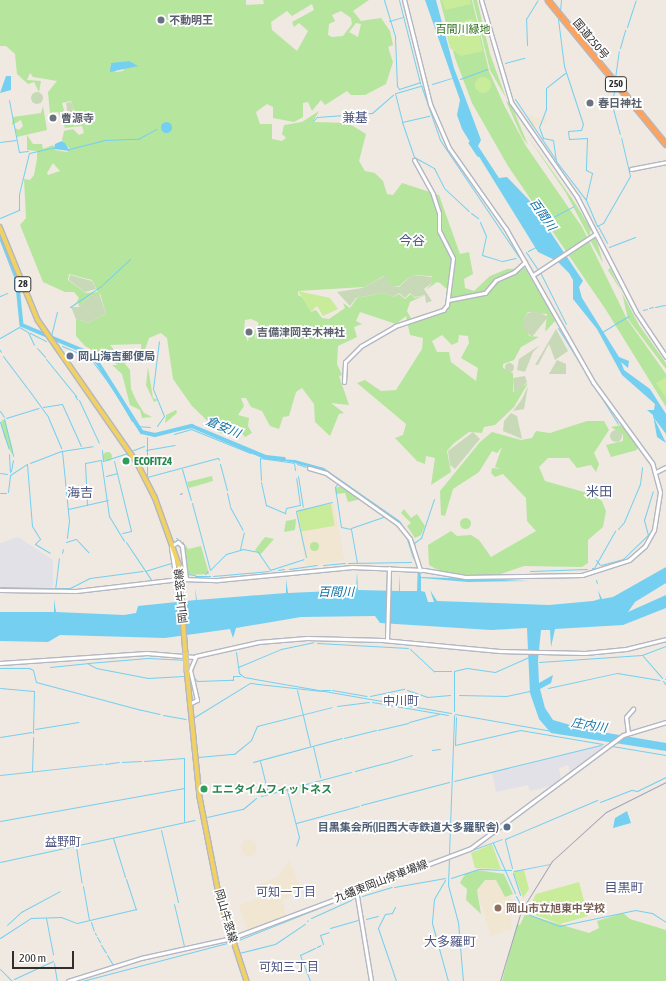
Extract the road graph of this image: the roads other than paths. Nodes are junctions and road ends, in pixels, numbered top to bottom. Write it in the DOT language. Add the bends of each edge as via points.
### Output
graph roads {
  1 [pos="404,0"];
  2 [pos="481,0"];
  3 [pos="548,0"];
  4 [pos="666,144"];
  5 [pos="414,160"];
  6 [pos="666,162"];
  7 [pos="630,169"];
  8 [pos="0,227"];
  9 [pos="593,235"];
  10 [pos="525,262"];
  11 [pos="533,275"];
  12 [pos="448,300"];
  13 [pos="666,357"];
  14 [pos="344,382"];
  15 [pos="666,467"];
  16 [pos="308,468"];
  17 [pos="657,472"];
  18 [pos="172,544"];
  19 [pos="389,570"];
  20 [pos="420,570"];
  21 [pos="181,579"];
  22 [pos="0,590"];
  23 [pos="666,639"];
  24 [pos="387,640"];
  25 [pos="195,657"];
  26 [pos="0,663"];
  27 [pos="188,704"];
  28 [pos="633,709"];
  29 [pos="666,722"];
  30 [pos="628,732"];
  31 [pos="356,890"];
  32 [pos="232,938"];
  33 [pos="68,981"];
  34 [pos="247,981"];
  35 [pos="371,981"];
  1 -- 10 [label="street" via="430,104 449,148"];
  2 -- 9 [label="street" via="509,98 577,197"];
  3 -- 4 [label="highway, 国道250号 / 250"];
  5 -- 12 [label="street" via="434,198 439,231 453,258"];
  6 -- 7 [label="street"];
  8 -- 18 [label="main road, 岡山牛窓線 / 28" via="35,315 138,464"];
  9 -- 11 [label="street"];
  9 -- 13 [label="street" via="638,317"];
  10 -- 11 [label="street"];
  10 -- 12 [label="street" via="514,272 496,280 485,293"];
  11 -- 17 [label="street" via="593,382 639,442"];
  12 -- 14 [label="street" via="443,310 395,326 361,346 345,362"];
  15 -- 17 [label="street"];
  16 -- 20 [label="street" via="329,475 398,524 410,539"];
  17 -- 20 [label="street" via="660,503 656,526 641,550 623,564 578,575 465,577"];
  18 -- 21 [label="street"];
  18 -- 21 [label="street" via="182,545"];
  18 -- 27 [label="main road, 岡山牛窓線 / 28, bridge" via="182,588"];
  19 -- 20 [label="street"];
  19 -- 21 [label="street" via="352,567 218,580"];
  19 -- 24 [label="street"];
  21 -- 22 [label="street" via="90,590"];
  23 -- 24 [label="street" via="604,652 529,652"];
  24 -- 25 [label="street" via="279,640 233,646"];
  25 -- 26 [label="street" via="147,653"];
  25 -- 27 [label="street" via="190,667 191,682 198,700"];
  27 -- 32 [label="main road, 岡山牛窓線 / 28" via="200,797 219,897"];
  28 -- 30 [label="street" via="626,717"];
  29 -- 30 [label="street, 九蟠東岡山停車場線"];
  30 -- 31 [label="street, 九蟠東岡山停車場線" via="482,842"];
  31 -- 32 [label="street, 九蟠東岡山停車場線"];
  31 -- 35 [label="street"];
  32 -- 33 [label="street, 九蟠東岡山停車場線" via="135,960"];
  32 -- 34 [label="main road, 岡山牛窓線 / 28"];
}
